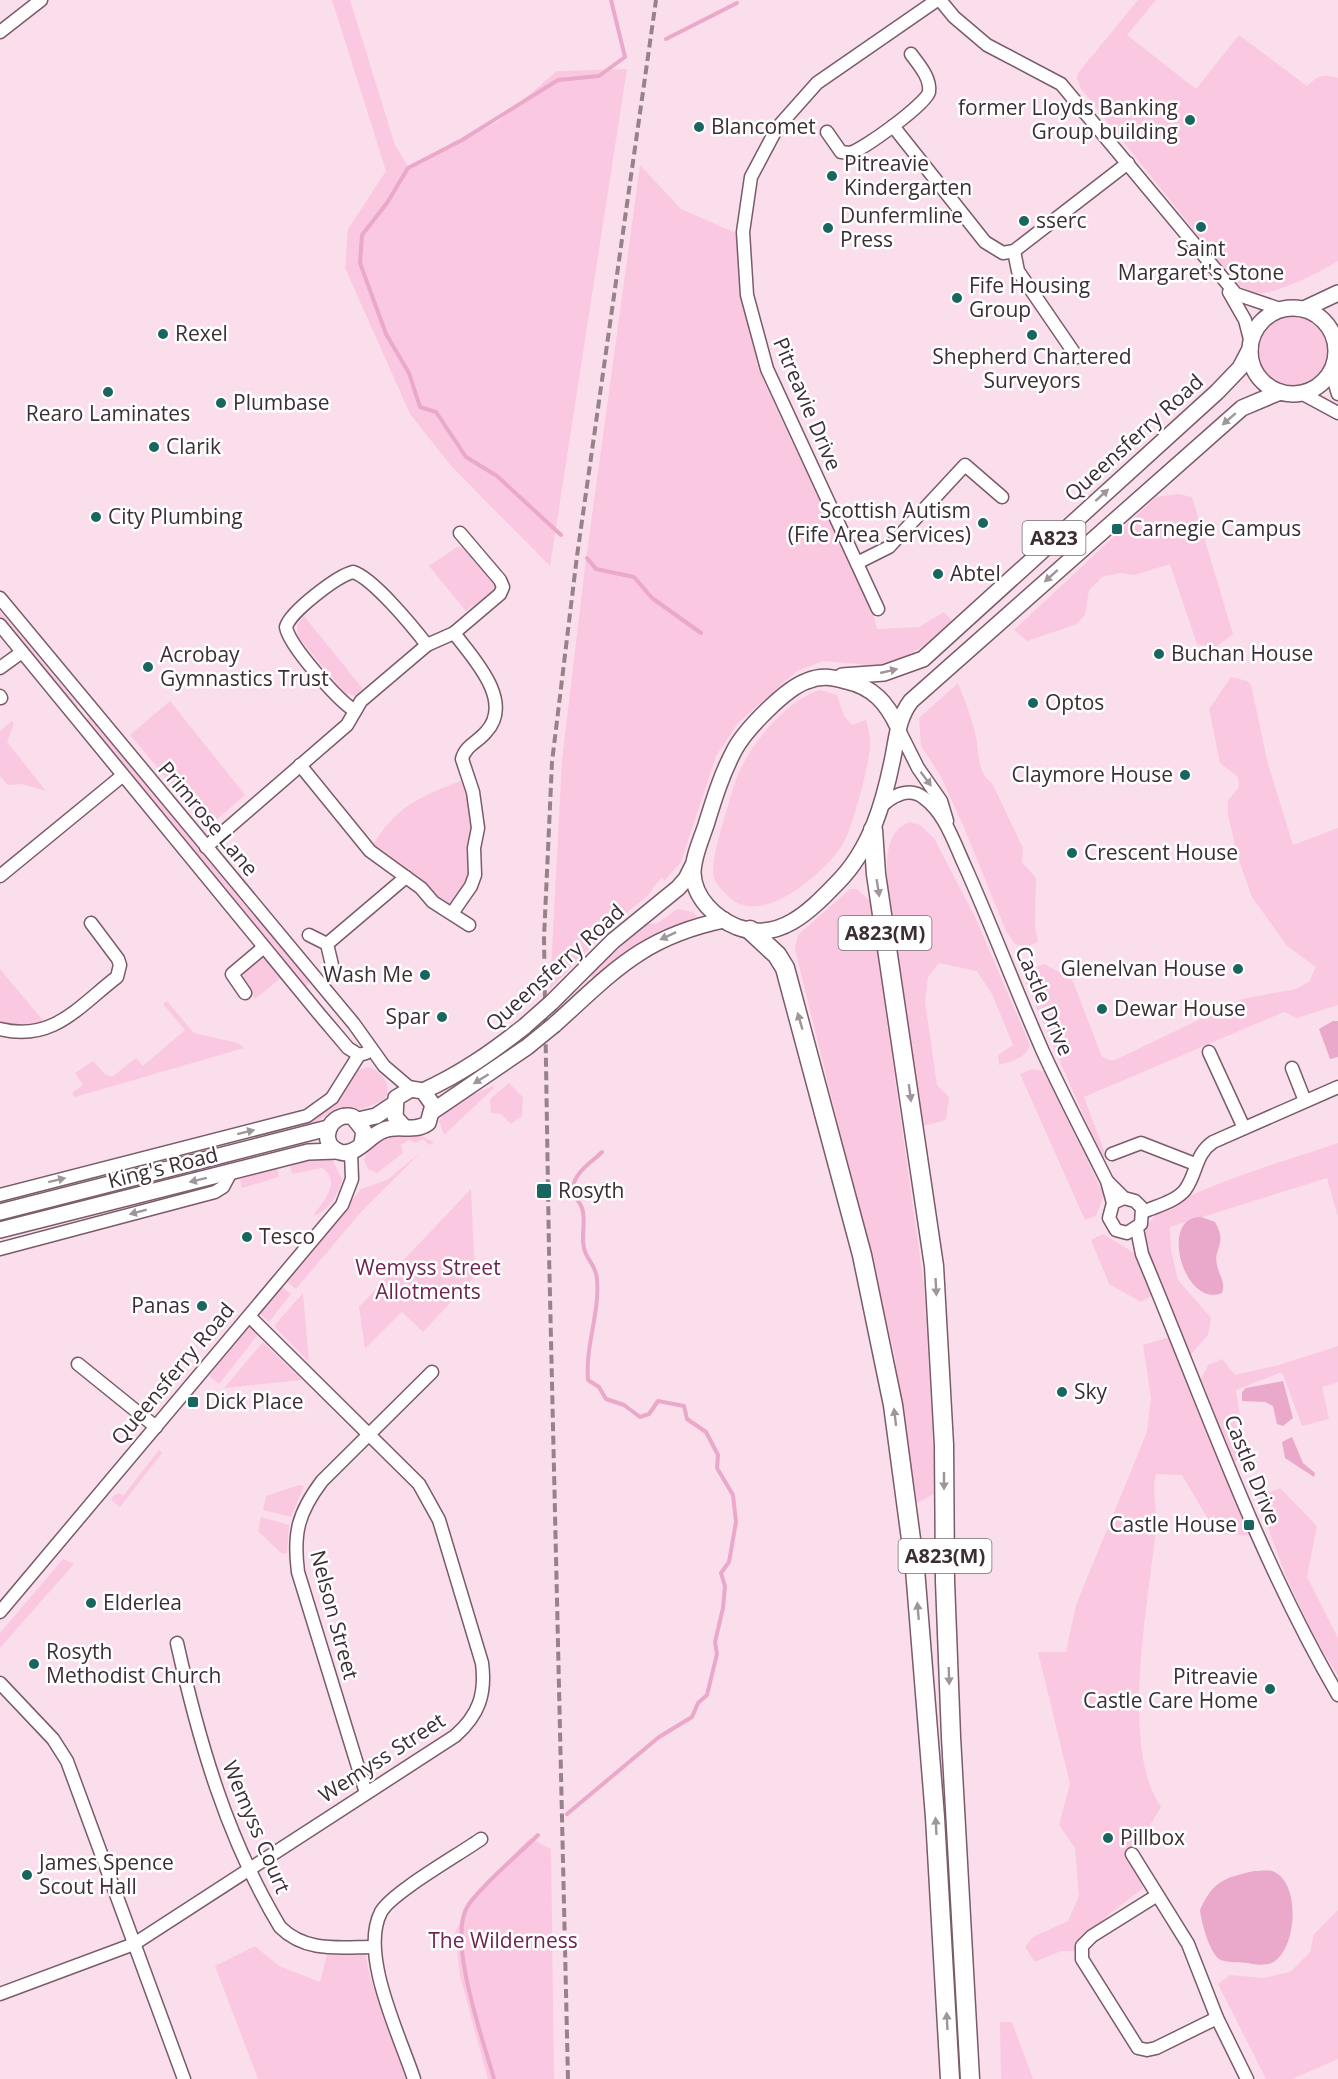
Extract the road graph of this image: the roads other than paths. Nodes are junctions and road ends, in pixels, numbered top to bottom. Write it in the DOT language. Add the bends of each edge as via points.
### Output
graph roads {
  1 [pos="41,0"];
  2 [pos="938,0"];
  3 [pos="0,32"];
  4 [pos="911,54"];
  5 [pos="893,126"];
  6 [pos="827,132"];
  7 [pos="1128,163"];
  8 [pos="1014,251"];
  9 [pos="1217,273"];
  10 [pos="1338,293"];
  11 [pos="1280,309"];
  12 [pos="1304,309"];
  13 [pos="1250,346"];
  14 [pos="1337,346"];
  15 [pos="1077,357"];
  16 [pos="1331,371"];
  17 [pos="1280,392"];
  18 [pos="1301,393"];
  19 [pos="1338,394"];
  20 [pos="1338,413"];
  21 [pos="1002,497"];
  22 [pos="460,533"];
  23 [pos="857,563"];
  24 [pos="0,598"];
  25 [pos="878,609"];
  26 [pos="0,625"];
  27 [pos="454,633"];
  28 [pos="428,645"];
  29 [pos="22,652"];
  30 [pos="0,668"];
  31 [pos="830,677"];
  32 [pos="90,706"];
  33 [pos="355,711"];
  34 [pos="75,718"];
  35 [pos="898,728"];
  36 [pos="300,765"];
  37 [pos="122,776"];
  38 [pos="879,809"];
  39 [pos="873,830"];
  40 [pos="950,834"];
  41 [pos="206,847"];
  42 [pos="696,856"];
  43 [pos="0,876"];
  44 [pos="406,877"];
  45 [pos="453,912"];
  46 [pos="724,920"];
  47 [pos="91,924"];
  48 [pos="469,925"];
  49 [pos="750,930"];
  50 [pos="309,934"];
  51 [pos="327,944"];
  52 [pos="264,947"];
  53 [pos="332,965"];
  54 [pos="245,993"];
  55 [pos="0,1029"];
  56 [pos="371,1048"];
  57 [pos="1209,1053"];
  58 [pos="359,1055"];
  59 [pos="384,1066"];
  60 [pos="1292,1068"];
  61 [pos="1338,1087"];
  62 [pos="417,1090"];
  63 [pos="395,1101"];
  64 [pos="1305,1101"];
  65 [pos="433,1111"];
  66 [pos="358,1120"];
  67 [pos="404,1127"];
  68 [pos="328,1128"];
  69 [pos="1244,1128"];
  70 [pos="350,1148"];
  71 [pos="1112,1154"];
  72 [pos="1195,1164"];
  73 [pos="231,1172"];
  74 [pos="0,1195"];
  75 [pos="1119,1201"];
  76 [pos="1141,1208"];
  77 [pos="0,1212"];
  78 [pos="0,1230"];
  79 [pos="1132,1231"];
  80 [pos="0,1249"];
  81 [pos="249,1316"];
  82 [pos="78,1364"];
  83 [pos="432,1372"];
  84 [pos="156,1427"];
  85 [pos="369,1434"];
  86 [pos="0,1612"];
  87 [pos="177,1642"];
  88 [pos="0,1683"];
  89 [pos="1338,1695"];
  90 [pos="366,1793"];
  91 [pos="481,1839"];
  92 [pos="1132,1854"];
  93 [pos="250,1867"];
  94 [pos="1156,1896"];
  95 [pos="134,1944"];
  96 [pos="373,1947"];
  97 [pos="0,1994"];
  98 [pos="1217,2018"];
  99 [pos="184,2079"];
  100 [pos="414,2079"];
  101 [pos="950,2079"];
  102 [pos="970,2079"];
  103 [pos="1247,2079"];
  1 -- 3 [label="street"];
  2 -- 7 [label="street" via="987,45 1061,84"];
  2 -- 23 [label="street, Pitreavie Drive" via="817,83 777,128 752,177 743,232 747,295 767,369"];
  4 -- 5 [label="street" via="928,79 929,92 925,101"];
  5 -- 6 [label="street" via="851,153 841,152"];
  5 -- 8 [label="street" via="985,242 1003,253"];
  7 -- 8 [label="street"];
  7 -- 9 [label="street"];
  8 -- 15 [label="street" via="1018,271"];
  9 -- 11 [label="street" via="1236,294"];
  9 -- 13 [label="street" via="1245,320"];
  10 -- 12 [label="main road"];
  11 -- 12 [label="main road"];
  11 -- 13 [label="main road, A823" via="1260,323"];
  12 -- 14 [label="main road" via="1326,323"];
  13 -- 17 [label="main road" via="1258,375"];
  31 -- 13 [label="main road, Queensferry Road / A823, one-way" via="884,673 923,659 1216,392 1240,368"];
  14 -- 16 [label="main road"];
  16 -- 18 [label="main road" via="1323,381"];
  16 -- 19 [label="street"];
  17 -- 18 [label="main road, A823"];
  17 -- 35 [label="main road, A823, one-way" via="1242,408 916,696"];
  18 -- 20 [label="street"];
  21 -- 23 [label="street" via="965,465 889,547"];
  22 -- 27 [label="street" via="503,587 500,594"];
  23 -- 25 [label="street, Pitreavie Drive"];
  24 -- 32 [label="street, Primrose Lane"];
  26 -- 29 [label="street, Primrose Lane"];
  27 -- 28 [label="street"];
  27 -- 45 [label="street" via="489,682 495,706 491,727 467,749 462,759 473,792 478,828 475,876"];
  28 -- 33 [label="street" via="361,701"];
  28 -- 33 [label="street" via="394,606 353,572 339,578 291,618 285,627 292,642 342,703"];
  29 -- 30 [label="street"];
  29 -- 34 [label="street, Primrose Lane"];
  31 -- 35 [label="main road, A823" via="857,683 877,695 887,705"];
  31 -- 42 [label="main road, A823" via="805,681 793,688 736,746 720,780"];
  32 -- 34 [label="street"];
  32 -- 41 [label="street, Primrose Lane"];
  33 -- 36 [label="street" via="347,725"];
  34 -- 37 [label="street, Primrose Lane"];
  35 -- 38 [label="main road, A823"];
  35 -- 40 [label="street, Castle Drive, one-way" via="918,768 941,801"];
  36 -- 41 [label="street"];
  36 -- 44 [label="street" via="370,851"];
  37 -- 43 [label="street"];
  37 -- 52 [label="street, Primrose Lane"];
  38 -- 39 [label="main road, A823"];
  38 -- 40 [label="street, Castle Drive" via="893,796 918,794 932,805"];
  39 -- 49 [label="main road, A823" via="850,870 801,915 776,931"];
  39 -- 102 [label="highway, A823(M), one-way" via="875,868 934,1266 944,1445 951,1737"];
  40 -- 75 [label="street, Castle Drive" via="1044,1053"];
  41 -- 56 [label="street, Primrose Lane"];
  42 -- 46 [label="main road, A823" via="693,873 699,892 709,908"];
  42 -- 62 [label="main road, Queensferry Road, bridge" via="678,888 613,941 525,1026 453,1078"];
  44 -- 45 [label="street" via="433,902"];
  44 -- 51 [label="street"];
  45 -- 48 [label="street"];
  46 -- 49 [label="main road, A823"];
  46 -- 65 [label="main road, Queensferry Road, one-way, bridge" via="694,926 653,943 626,960 528,1047"];
  47 -- 55 [label="street" via="118,959 117,977 52,1028 31,1032"];
  101 -- 49 [label="highway, A823(M), one-way" via="915,1569 893,1405 862,1255 785,968"];
  50 -- 51 [label="street"];
  51 -- 53 [label="street"];
  52 -- 54 [label="street" via="232,974"];
  52 -- 58 [label="street, Primrose Lane" via="348,1048"];
  56 -- 58 [label="street"];
  56 -- 59 [label="street, Primrose Lane"];
  57 -- 69 [label="street"];
  74 -- 58 [label="street, one-way" via="307,1116 332,1098"];
  59 -- 62 [label="street, Primrose Lane"];
  59 -- 63 [label="street, Primrose Lane"];
  60 -- 64 [label="street"];
  61 -- 64 [label="street"];
  62 -- 63 [label="main road"];
  62 -- 65 [label="main road" via="431,1100"];
  63 -- 66 [label="main road" via="376,1116"];
  63 -- 67 [label="main road" via="394,1117"];
  64 -- 69 [label="street"];
  65 -- 67 [label="main road" via="423,1127"];
  66 -- 68 [label="main road" via="343,1116 334,1119"];
  66 -- 70 [label="main road" via="364,1131"];
  67 -- 70 [label="main road" via="382,1130"];
  68 -- 70 [label="main road" via="327,1138"];
  68 -- 77 [label="main road, King's Road"];
  69 -- 72 [label="street" via="1207,1146"];
  70 -- 73 [label="main road, King's Road" via="308,1152"];
  70 -- 81 [label="street, Queensferry Road" via="352,1179 348,1196"];
  71 -- 72 [label="street" via="1141,1143"];
  72 -- 76 [label="street" via="1184,1191 1174,1199"];
  73 -- 78 [label="main road, King's Road, one-way"];
  73 -- 80 [label="street, one-way" via="223,1187 215,1192"];
  75 -- 76 [label="street"];
  75 -- 79 [label="street, Castle Drive" via="1109,1213 1110,1222 1116,1230"];
  76 -- 79 [label="street" via="1141,1224"];
  79 -- 89 [label="street, Castle Drive" via="1267,1558 1305,1639"];
  81 -- 84 [label="street, Queensferry Road"];
  81 -- 85 [label="street, Wemyss Street"];
  82 -- 84 [label="street"];
  83 -- 85 [label="street"];
  84 -- 86 [label="street, Queensferry Road"];
  85 -- 90 [label="street, Nelson Street" via="307,1501 298,1523 295,1548 298,1572"];
  85 -- 90 [label="street, Wemyss Street" via="430,1500 482,1663 484,1683 481,1702 470,1723"];
  87 -- 93 [label="street, Wemyss Court" via="210,1774"];
  88 -- 95 [label="street" via="53,1740 67,1761"];
  90 -- 93 [label="street, Wemyss Street"];
  91 -- 96 [label="street" via="395,1897 381,1911"];
  92 -- 94 [label="street"];
  93 -- 95 [label="street, Wemyss Street"];
  93 -- 96 [label="street, Wemyss Court" via="271,1912 291,1938 318,1947"];
  94 -- 98 [label="street" via="1188,1944"];
  94 -- 98 [label="street" via="1092,1936 1082,1946 1082,1959 1138,2048 1156,2048"];
  95 -- 97 [label="street, Wemyss Street"];
  95 -- 99 [label="street"];
  96 -- 100 [label="street"];
  98 -- 103 [label="street"];
}
